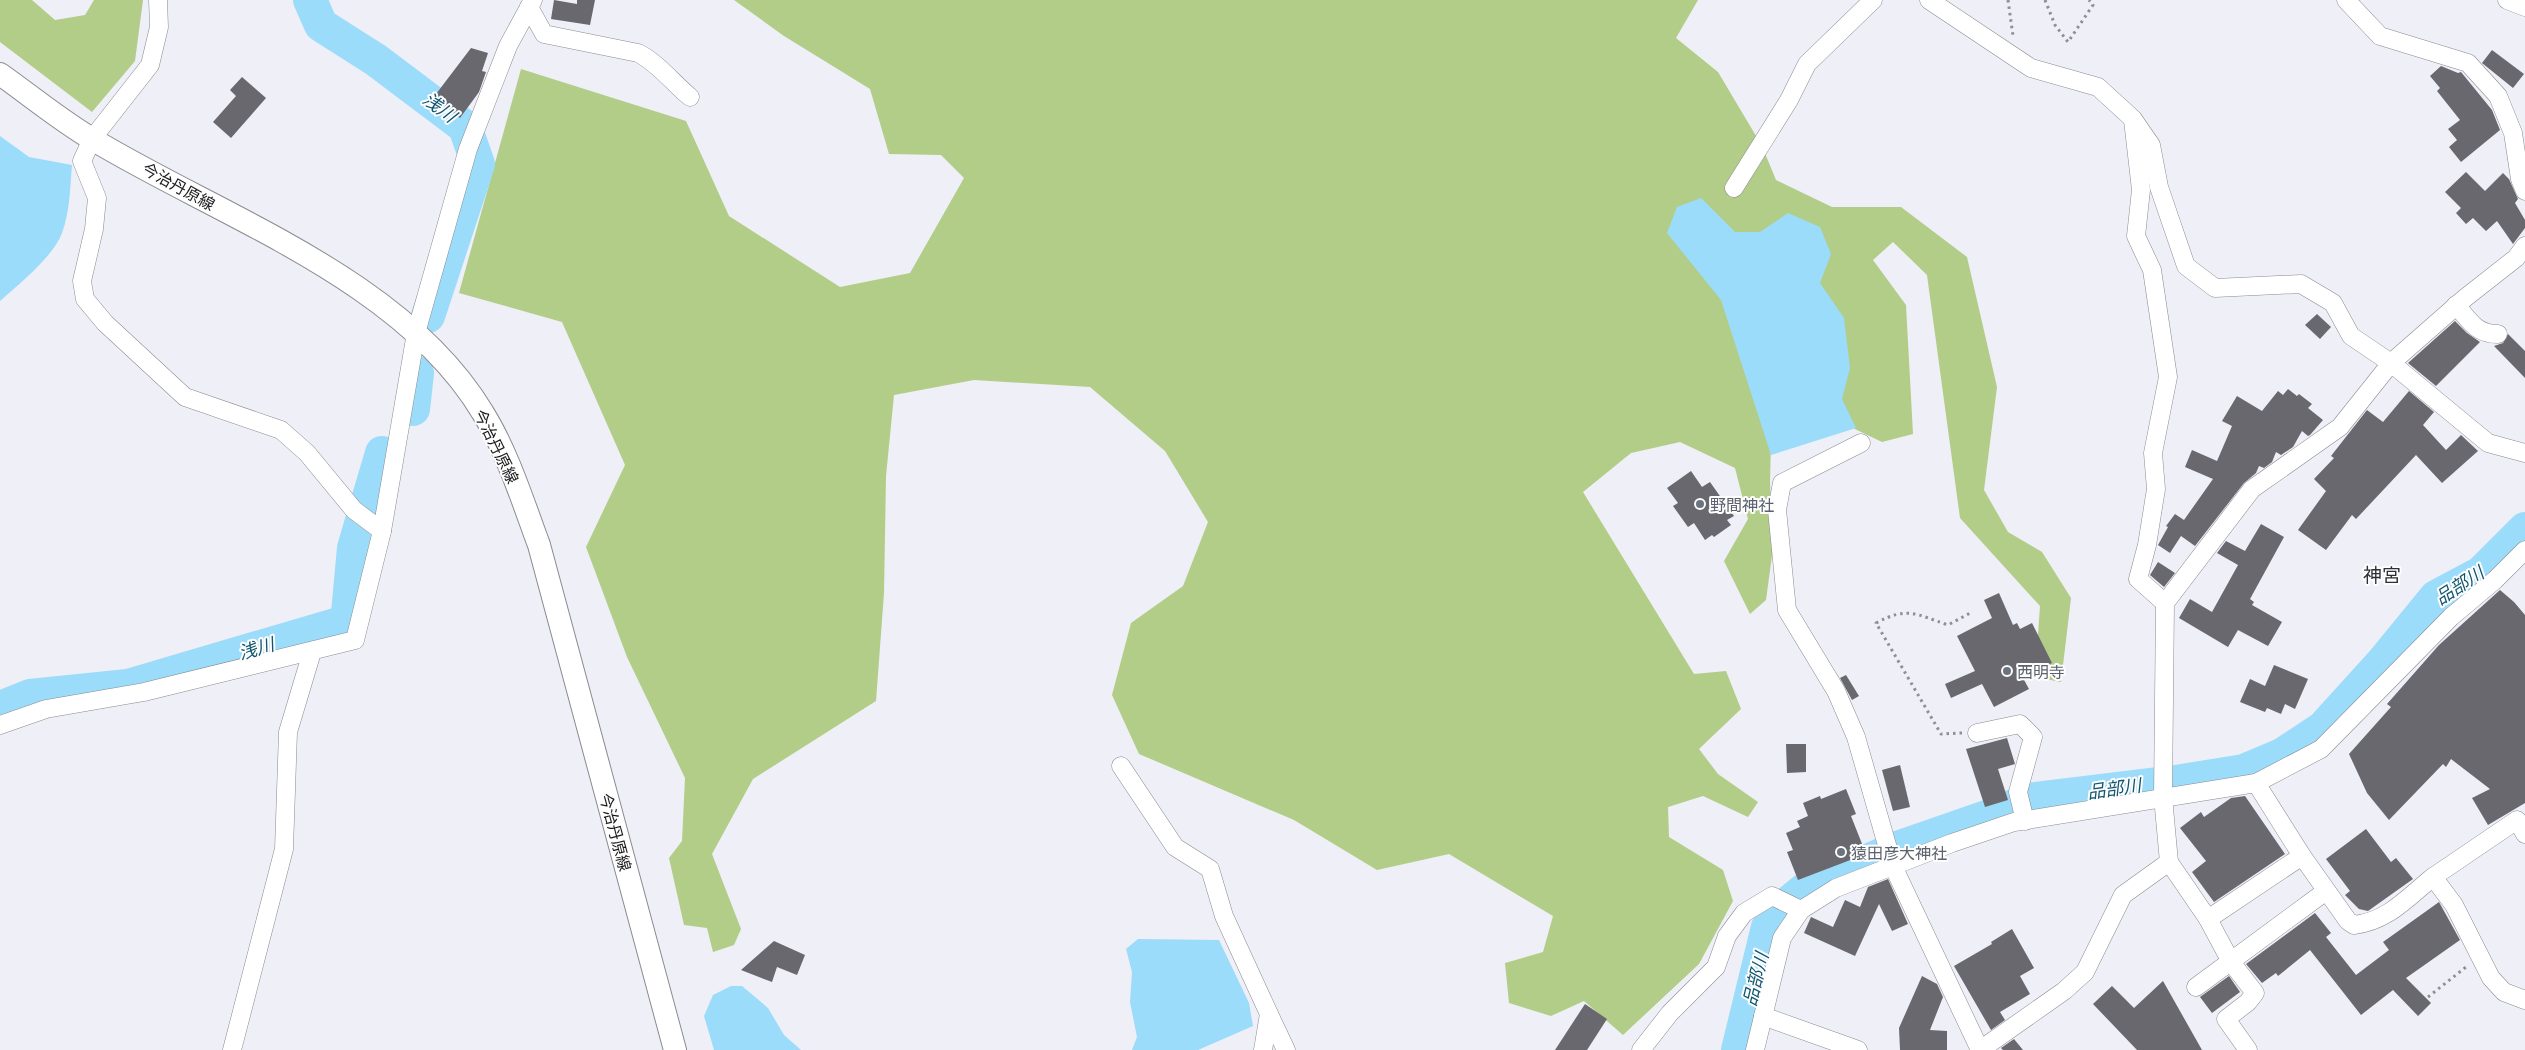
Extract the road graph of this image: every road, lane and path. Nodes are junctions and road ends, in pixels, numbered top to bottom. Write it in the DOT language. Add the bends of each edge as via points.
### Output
graph roads {
  1 [pos="158,0"];
  2 [pos="1872,0"];
  3 [pos="1929,0"];
  4 [pos="2045,0"];
  5 [pos="2089,0"];
  6 [pos="2098,0"];
  7 [pos="2346,0"];
  8 [pos="2508,0"];
  9 [pos="531,4"];
  10 [pos="2094,5"];
  11 [pos="2525,8"];
  12 [pos="0,74"];
  13 [pos="690,97"];
  14 [pos="2133,119"];
  15 [pos="92,139"];
  16 [pos="1734,188"];
  17 [pos="2525,191"];
  18 [pos="2525,246"];
  19 [pos="2456,306"];
  20 [pos="416,333"];
  21 [pos="2498,334"];
  22 [pos="2391,363"];
  23 [pos="1861,443"];
  24 [pos="2525,453"];
  25 [pos="382,531"];
  26 [pos="2525,550"];
  27 [pos="2165,603"];
  28 [pos="1972,612"];
  29 [pos="312,652"];
  30 [pos="0,725"];
  31 [pos="1977,733"];
  32 [pos="1121,766"];
  33 [pos="2256,782"];
  34 [pos="2163,797"];
  35 [pos="2024,821"];
  36 [pos="2525,834"];
  37 [pos="2302,856"];
  38 [pos="2169,862"];
  39 [pos="1893,866"];
  40 [pos="2433,877"];
  41 [pos="2326,891"];
  42 [pos="1800,910"];
  43 [pos="2208,918"];
  44 [pos="2480,956"];
  45 [pos="2231,962"];
  46 [pos="2196,987"];
  47 [pos="2428,996"];
  48 [pos="2525,1000"];
  49 [pos="1269,1014"];
  50 [pos="1763,1016"];
  51 [pos="232,1050"];
  52 [pos="675,1050"];
  53 [pos="1263,1050"];
  54 [pos="1286,1050"];
  55 [pos="1640,1050"];
  56 [pos="1755,1050"];
  57 [pos="1858,1050"];
  58 [pos="2248,1050"];
  1 -- 15 [label="street" via="159,27 150,65"];
  2 -- 16 [label="street" via="1807,64 1789,100"];
  3 -- 14 [label="street" via="2031,68 2098,87"];
  4 -- 10 [label="path" via="2055,25 2068,42"];
  5 -- 10 [label="path"];
  6 -- 10 [label="path"];
  7 -- 17 [label="street" via="2380,36 2468,63 2498,96 2513,134"];
  8 -- 11 [label="street"];
  9 -- 13 [label="street" via="544,34 638,53 648,58"];
  9 -- 20 [label="street" via="508,46 468,150"];
  12 -- 15 [label="main road, 今治丹原線"];
  14 -- 22 [label="street" via="2151,145 2159,187 2186,266 2215,288 2301,284 2333,303 2352,336"];
  14 -- 27 [label="street" via="2141,190 2136,236 2152,270 2168,377 2153,453 2156,489 2138,579"];
  15 -- 20 [label="main road, 今治丹原線" via="340,274"];
  15 -- 25 [label="street" via="82,161 97,198 94,229 82,281 85,300 105,323 185,397 281,430 308,453 354,510"];
  18 -- 19 [label="street" via="2516,258"];
  19 -- 21 [label="street" via="2484,334"];
  19 -- 22 [label="street"];
  20 -- 25 [label="street"];
  20 -- 52 [label="main road, 今治丹原線" via="455,374 484,413 517,484 539,545"];
  22 -- 24 [label="street" via="2488,443"];
  22 -- 27 [label="street" via="2340,427 2252,489"];
  23 -- 39 [label="street" via="1782,483 1776,510 1787,610 1836,691 1856,737"];
  25 -- 29 [label="street" via="355,640"];
  26 -- 33 [label="street" via="2450,617 2321,749"];
  27 -- 34 [label="street"];
  28 -- 31 [label="path" via="1948,624 1914,614 1895,613 1876,623 1941,734"];
  29 -- 30 [label="street" via="144,692 46,709"];
  29 -- 51 [label="street" via="288,732 284,849"];
  31 -- 35 [label="street" via="2020,724 2033,736 2018,792"];
  32 -- 49 [label="street" via="1175,847 1210,869 1224,916"];
  33 -- 34 [label="street"];
  33 -- 37 [label="street"];
  34 -- 35 [label="street"];
  34 -- 38 [label="street"];
  35 -- 39 [label="street" via="1952,843"];
  36 -- 40 [label="street" via="2517,820"];
  37 -- 41 [label="street"];
  37 -- 43 [label="street"];
  38 -- 39 [label="street" via="2123,895 2085,972 2064,991 1980,1050"];
  38 -- 43 [label="street"];
  39 -- 42 [label="street" via="1836,888"];
  40 -- 41 [label="street" via="2387,915 2354,925"];
  40 -- 44 [label="street" via="2454,905"];
  41 -- 45 [label="street"];
  42 -- 50 [label="street" via="1782,938"];
  42 -- 55 [label="street" via="1772,896 1744,913 1727,936 1716,967 1670,1013"];
  43 -- 45 [label="street"];
  44 -- 47 [label="path"];
  44 -- 48 [label="street" via="2490,978 2504,992"];
  45 -- 46 [label="street"];
  45 -- 58 [label="street" via="2254,992 2248,1002 2226,1019"];
  49 -- 53 [label="street"];
  49 -- 54 [label="street"];
  50 -- 56 [label="street"];
  50 -- 57 [label="street"];
}
